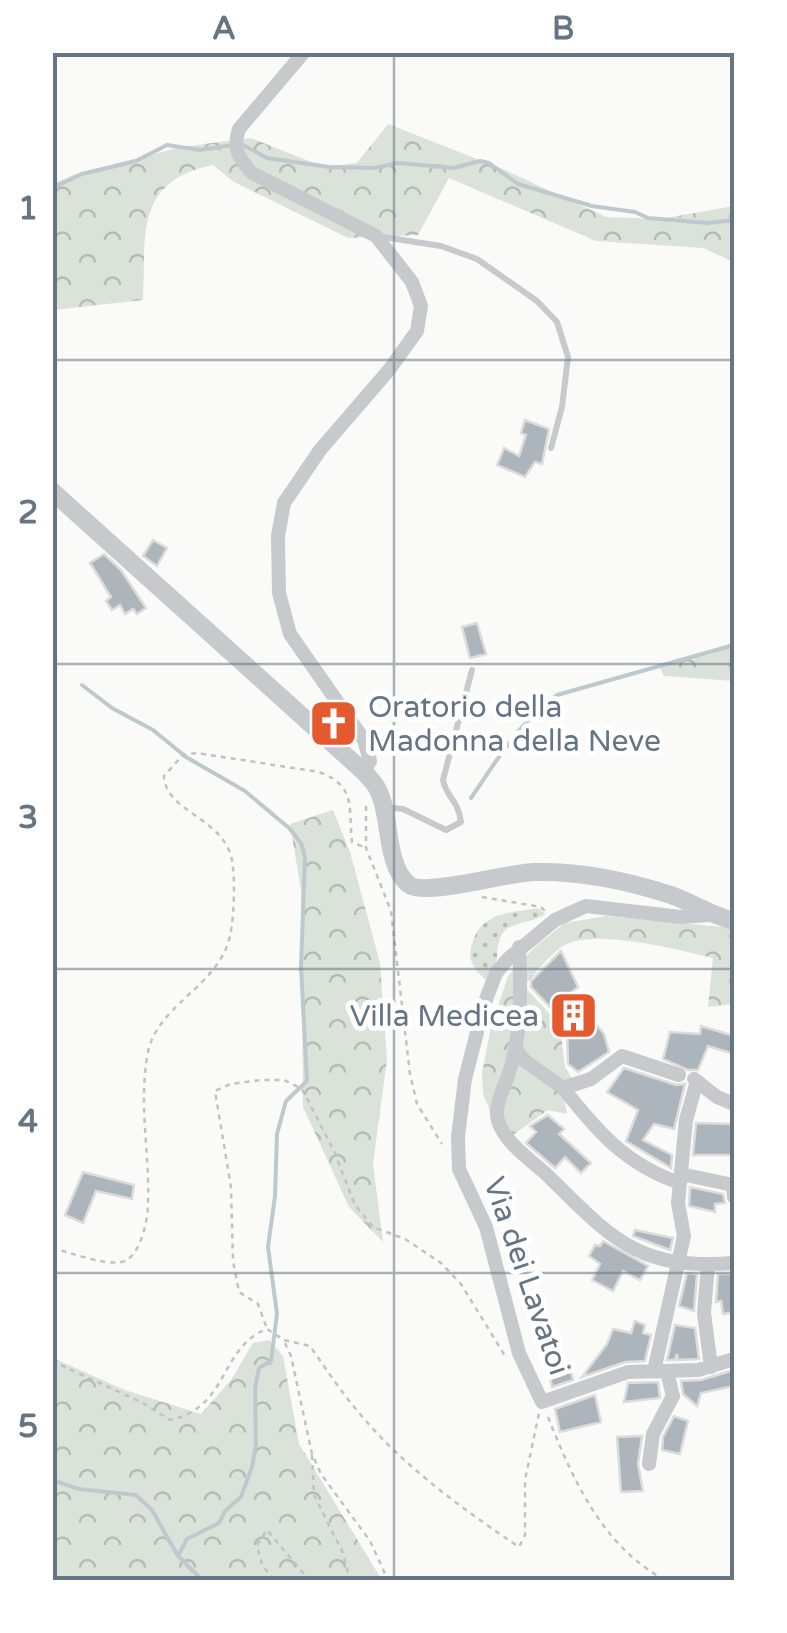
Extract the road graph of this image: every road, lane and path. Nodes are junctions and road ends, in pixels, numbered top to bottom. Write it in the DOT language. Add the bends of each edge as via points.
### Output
graph roads {
  1 [pos="304,52"];
  2 [pos="376,236"];
  3 [pos="552,448"];
  4 [pos="52,491"];
  5 [pos="472,670"];
  6 [pos="364,772"];
  7 [pos="380,798"];
  8 [pos="366,848"];
  9 [pos="475,896"];
  10 [pos="710,915"];
  11 [pos="554,920"];
  12 [pos="734,921"];
  13 [pos="520,948"];
  14 [pos="517,1050"];
  15 [pos="679,1075"];
  16 [pos="562,1088"];
  17 [pos="734,1104"];
  18 [pos="460,1169"];
  19 [pos="680,1178"];
  20 [pos="734,1196"];
  21 [pos="52,1248"];
  22 [pos="734,1262"];
  23 [pos="680,1264"];
  24 [pos="708,1265"];
  25 [pos="267,1328"];
  26 [pos="284,1340"];
  27 [pos="734,1359"];
  28 [pos="52,1361"];
  29 [pos="711,1367"];
  30 [pos="530,1370"];
  31 [pos="661,1371"];
  32 [pos="542,1402"];
  33 [pos="312,1454"];
  34 [pos="649,1464"];
  35 [pos="274,1580"];
  36 [pos="309,1580"];
  37 [pos="350,1580"];
  38 [pos="388,1580"];
  39 [pos="665,1580"];
  1 -- 2 [label="street" via="239,129 238,156 252,173"];
  2 -- 3 [label="lane" via="477,259 557,322 568,357"];
  2 -- 6 [label="street" via="412,282 422,306 417,331 284,502 278,536 279,593 290,634 364,740 370,761"];
  4 -- 6 [label="street"];
  5 -- 7 [label="lane" via="444,780 461,822 446,830"];
  6 -- 7 [label="street"];
  7 -- 8 [label="path" via="366,802"];
  7 -- 10 [label="street" via="410,886 423,890 516,872 596,876 676,897"];
  8 -- 18 [label="path" via="390,912 417,1104"];
  8 -- 21 [label="path" via="352,842 346,790 319,772 196,753 183,755 164,776 172,799 208,822 231,851 229,943 155,1031 148,1049 148,1208 138,1246 118,1262"];
  9 -- 11 [label="path" via="541,906"];
  10 -- 11 [label="street" via="586,906"];
  10 -- 12 [label="street"];
  11 -- 13 [label="street"];
  13 -- 14 [label="street"];
  13 -- 18 [label="street" via="496,974 484,1005 466,1079"];
  14 -- 16 [label="street"];
  14 -- 23 [label="street" via="497,1118 510,1140 606,1234 643,1255"];
  15 -- 16 [label="street" via="622,1056 590,1080"];
  16 -- 19 [label="street" via="614,1146 650,1173"];
  17 -- 19 [label="street" via="696,1080"];
  18 -- 30 [label="street, Via dei Lavatoi" via="486,1227 519,1353"];
  19 -- 20 [label="street" via="733,1184"];
  19 -- 23 [label="street"];
  22 -- 24 [label="street"];
  23 -- 24 [label="street"];
  23 -- 31 [label="street"];
  24 -- 29 [label="street" via="704,1313"];
  25 -- 26 [label="path"];
  25 -- 28 [label="path" via="241,1345 203,1404 170,1420"];
  25 -- 30 [label="path" via="258,1304 239,1292 214,1092 230,1084 284,1080 302,1090 355,1205 373,1227 405,1238 441,1263 516,1370"];
  26 -- 32 [label="path" via="310,1346 361,1416 400,1454 519,1547 526,1535 525,1480"];
  26 -- 33 [label="path"];
  27 -- 29 [label="street"];
  29 -- 31 [label="street"];
  30 -- 32 [label="street, Via dei Lavatoi"];
  31 -- 32 [label="street" via="628,1372"];
  31 -- 34 [label="street" via="673,1396 653,1434"];
  32 -- 39 [label="path" via="584,1496 639,1566"];
  33 -- 37 [label="path" via="314,1495 344,1553"];
  33 -- 38 [label="path"];
  35 -- 36 [label="path" via="256,1544 267,1530"];
}
